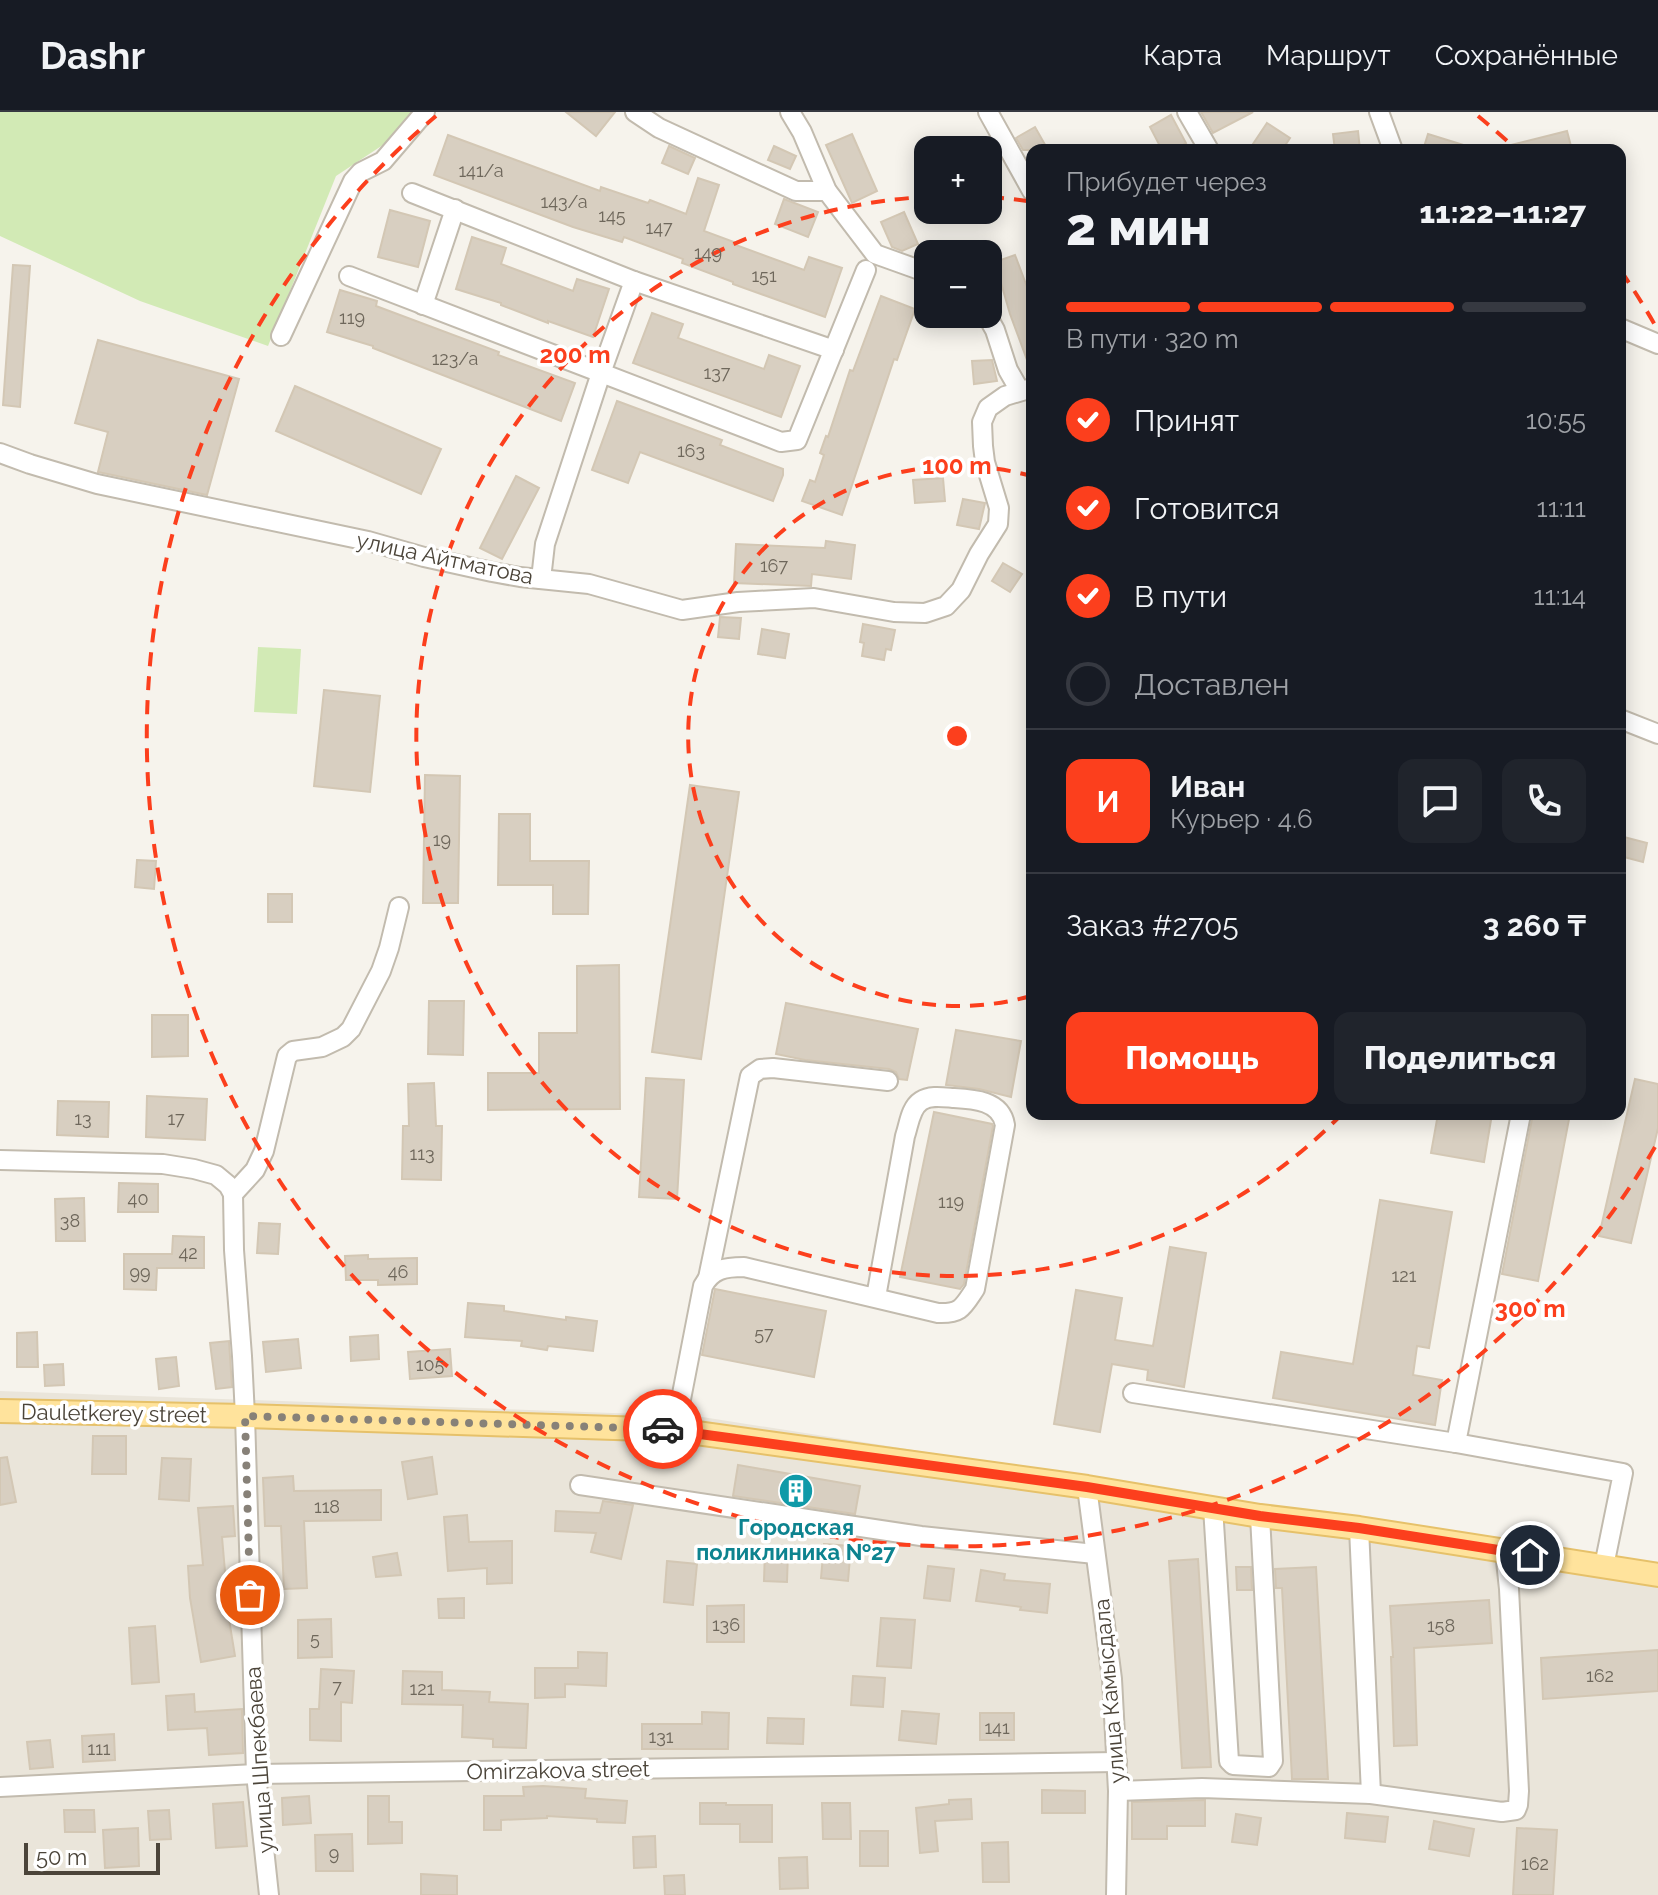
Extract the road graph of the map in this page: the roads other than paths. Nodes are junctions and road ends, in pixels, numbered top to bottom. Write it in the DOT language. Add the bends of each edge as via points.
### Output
graph roads {
  1 [pos="425,112"];
  2 [pos="635,112"];
  3 [pos="790,112"];
  4 [pos="988,112"];
  5 [pos="1187,112"];
  6 [pos="1379,112"];
  7 [pos="1206,144"];
  8 [pos="1391,144"];
  9 [pos="1026,180"];
  10 [pos="827,191"];
  11 [pos="412,193"];
  12 [pos="455,209"];
  13 [pos="914,268"];
  14 [pos="866,270"];
  15 [pos="349,276"];
  16 [pos="634,281"];
  17 [pos="423,305"];
  18 [pos="994,328"];
  19 [pos="1626,331"];
  20 [pos="281,336"];
  21 [pos="1658,344"];
  22 [pos="834,350"];
  23 [pos="601,373"];
  24 [pos="1026,390"];
  25 [pos="0,453"];
  26 [pos="541,579"];
  27 [pos="1626,721"];
  28 [pos="1658,734"];
  29 [pos="399,907"];
  30 [pos="888,1081"];
  31 [pos="1520,1120"];
  32 [pos="0,1160"];
  33 [pos="233,1194"];
  34 [pos="708,1278"];
  35 [pos="876,1297"];
  36 [pos="1133,1393"];
  37 [pos="0,1411"];
  38 [pos="245,1416"];
  39 [pos="675,1430"];
  40 [pos="1456,1443"];
  41 [pos="580,1485"];
  42 [pos="1087,1487"];
  43 [pos="1213,1507"];
  44 [pos="1260,1516"];
  45 [pos="1359,1528"];
  46 [pos="1505,1551"];
  47 [pos="1095,1554"];
  48 [pos="1604,1566"];
  49 [pos="1658,1575"];
  50 [pos="1117,1762"];
  51 [pos="256,1774"];
  52 [pos="0,1787"];
  53 [pos="1118,1791"];
  54 [pos="1371,1794"];
  55 [pos="269,1895"];
  56 [pos="1116,1895"];
  1 -- 20 [label="street" via="383,161 353,181"];
  2 -- 10 [label="street" via="796,191"];
  3 -- 10 [label="street"];
  4 -- 9 [label="street"];
  5 -- 7 [label="street"];
  6 -- 8 [label="street"];
  10 -- 13 [label="street" via="875,254"];
  11 -- 12 [label="street"];
  12 -- 16 [label="street"];
  12 -- 17 [label="street"];
  14 -- 22 [label="street"];
  15 -- 17 [label="street"];
  16 -- 22 [label="street"];
  16 -- 23 [label="street"];
  17 -- 23 [label="street"];
  18 -- 24 [label="street" via="1008,370"];
  19 -- 21 [label="street"];
  22 -- 23 [label="street" via="797,440 781,442"];
  23 -- 26 [label="street" via="545,544"];
  24 -- 26 [label="street, улица Айтматова" via="988,408 982,422 998,524 961,590 946,606 925,613 894,612 814,598 682,610 589,584"];
  25 -- 26 [label="street, улица Айтматова" via="97,484"];
  27 -- 28 [label="street"];
  29 -- 33 [label="street" via="381,971 351,1029 322,1047 287,1056 264,1151"];
  30 -- 34 [label="street" via="773,1068 750,1076"];
  31 -- 40 [label="street"];
  32 -- 33 [label="street" via="163,1164 216,1175"];
  33 -- 38 [label="street, улица Шпекбаева"];
  34 -- 35 [label="street" via="726,1267 744,1267"];
  34 -- 39 [label="street"];
  35 -- 35 [label="street" via="952,1313 975,1289 1005,1125 984,1101 935,1097 921,1101 913,1111"];
  36 -- 40 [label="street"];
  37 -- 38 [label="main road, Dauletkerey street"];
  38 -- 39 [label="main road, Dauletkerey street"];
  38 -- 51 [label="street, улица Шпекбаева"];
  39 -- 42 [label="main road, Dauletkerey street"];
  40 -- 48 [label="street" via="1623,1473"];
  41 -- 47 [label="street" via="921,1536"];
  42 -- 43 [label="main road, Dauletkerey street"];
  42 -- 47 [label="street, улица Камысдала"];
  43 -- 44 [label="main road, Dauletkerey street"];
  43 -- 44 [label="street" via="1229,1761 1269,1767 1273,1761"];
  44 -- 45 [label="main road, Dauletkerey street"];
  45 -- 46 [label="main road, Dauletkerey street"];
  45 -- 54 [label="street"];
  46 -- 48 [label="main road, Dauletkerey street"];
  46 -- 54 [label="street" via="1516,1810"];
  47 -- 50 [label="street, улица Камысдала"];
  48 -- 49 [label="main road, Dauletkerey street"];
  50 -- 51 [label="street, Omirzakova street"];
  50 -- 53 [label="street, улица Камысдала"];
  51 -- 52 [label="street, Omirzakova street"];
  51 -- 55 [label="street, улица Шпекбаева"];
  53 -- 54 [label="street"];
  53 -- 56 [label="street, улица Камысдала"];
}
